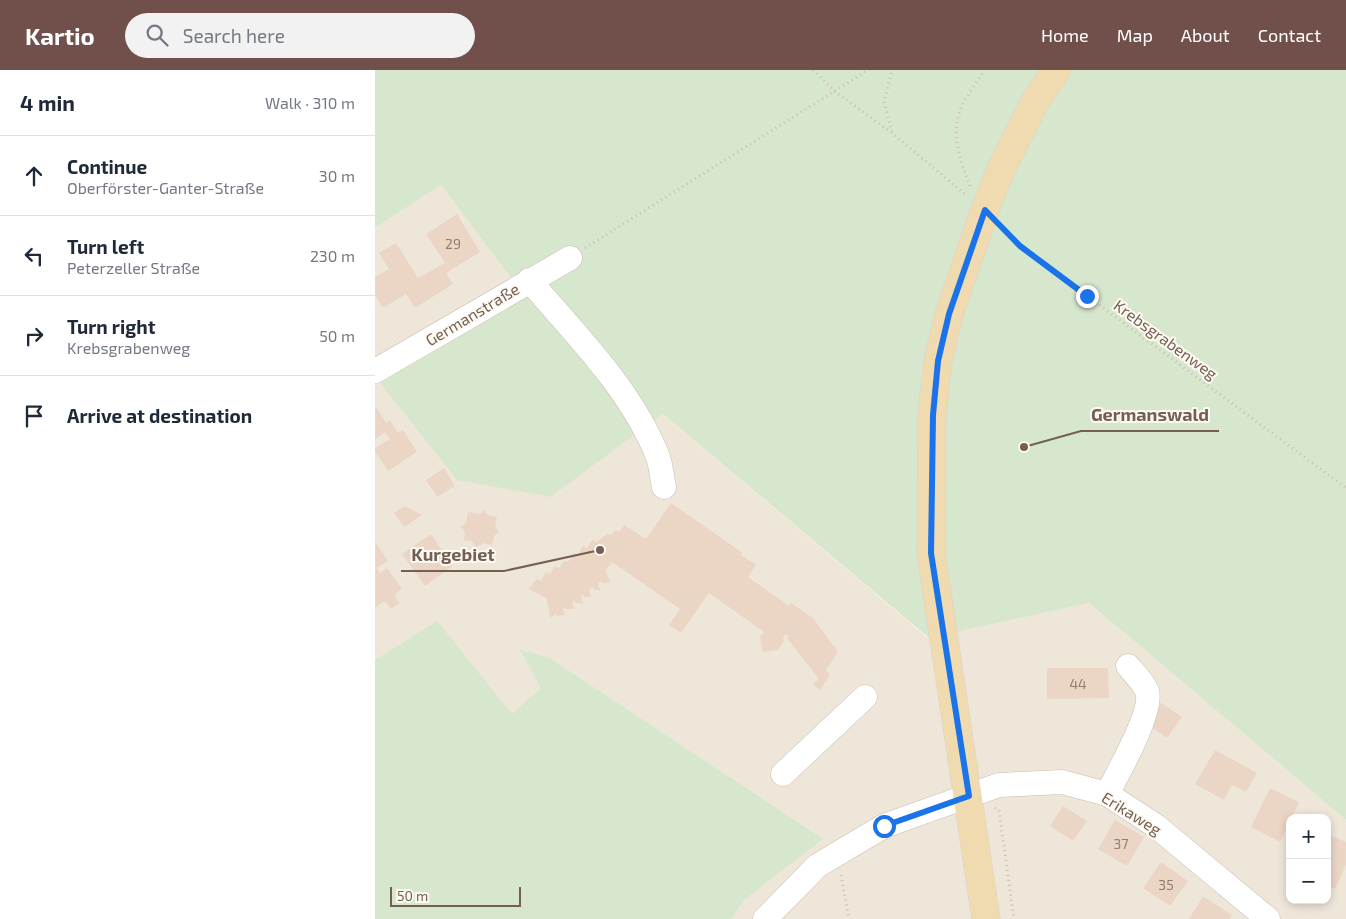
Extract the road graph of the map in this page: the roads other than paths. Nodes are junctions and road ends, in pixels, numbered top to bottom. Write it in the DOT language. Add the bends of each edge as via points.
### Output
graph roads {
  1 [pos="1057,70"];
  2 [pos="570,258"];
  3 [pos="529,280"];
  4 [pos="375,371"];
  5 [pos="665,487"];
  6 [pos="1128,666"];
  7 [pos="865,697"];
  8 [pos="783,774"];
  9 [pos="1107,794"];
  10 [pos="969,796"];
  11 [pos="765,919"];
  12 [pos="986,919"];
  13 [pos="1268,919"];
  1 -- 10 [label="main road" via="1036,100 981,207 938,361 933,415 931,553"];
  2 -- 3 [label="street, Germanstraße"];
  3 -- 4 [label="street, Germanstraße"];
  3 -- 5 [label="street" via="610,375 639,417 658,458"];
  6 -- 9 [label="street" via="1147,692 1147,706"];
  7 -- 8 [label="street"];
  9 -- 10 [label="street, Erikaweg" via="1063,782 999,785"];
  9 -- 13 [label="street, Erikaweg" via="1156,826"];
  10 -- 11 [label="street, Erikaweg" via="884,826 817,866"];
  10 -- 12 [label="main road"];
}
